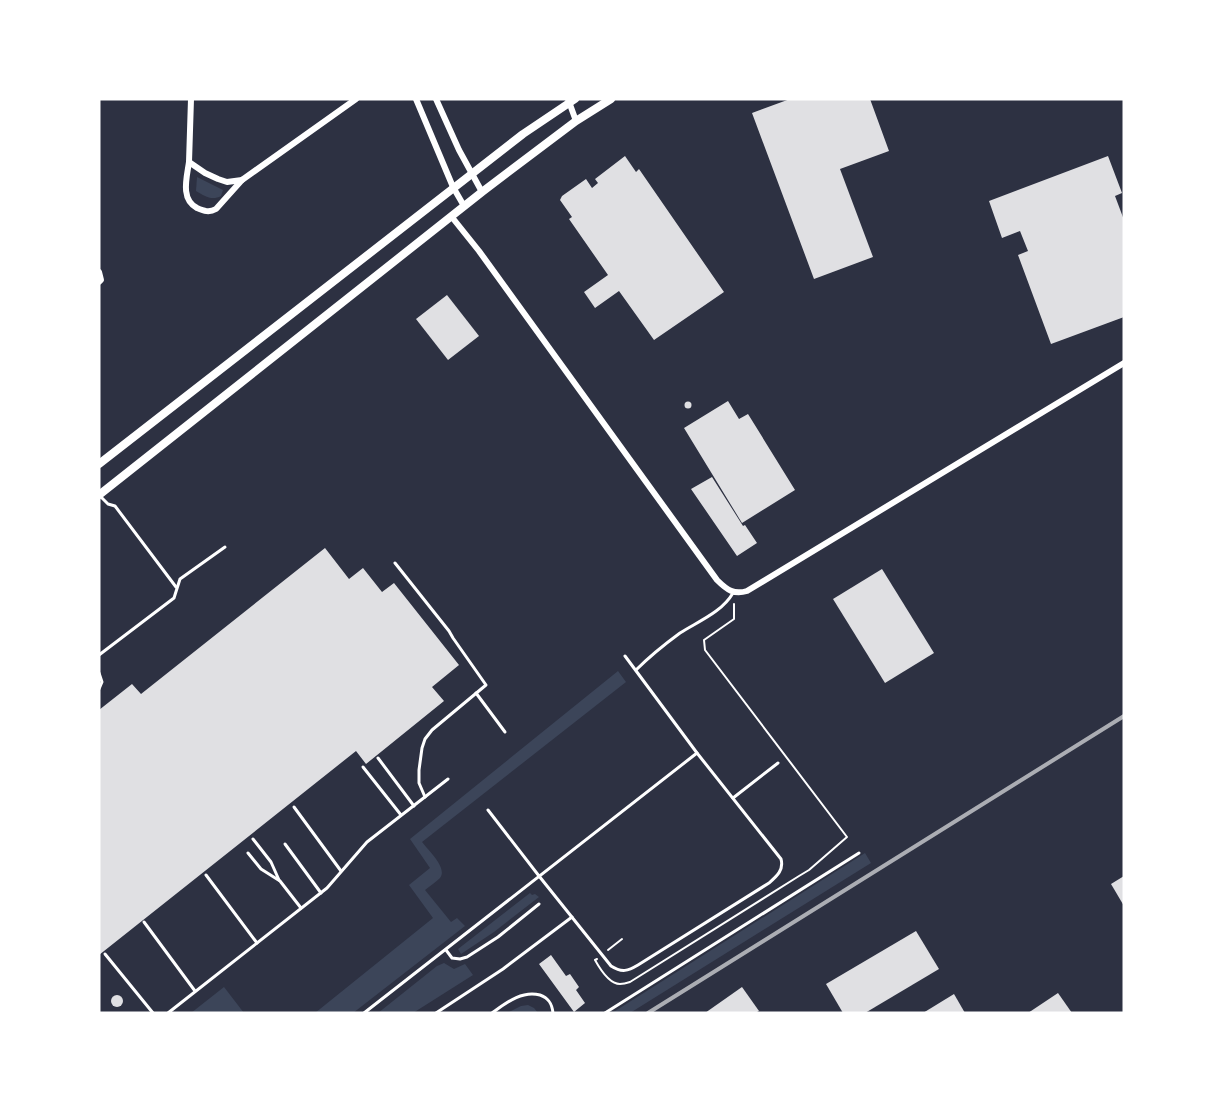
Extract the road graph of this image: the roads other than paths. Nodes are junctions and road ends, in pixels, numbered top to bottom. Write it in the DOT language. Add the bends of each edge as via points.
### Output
graph roads {
  1 [pos="191,99"];
  2 [pos="356,99"];
  3 [pos="416,99"];
  4 [pos="436,99"];
  5 [pos="612,99"];
  6 [pos="570,100"];
  7 [pos="576,121"];
  8 [pos="189,162"];
  9 [pos="472,174"];
  10 [pos="242,180"];
  11 [pos="453,187"];
  12 [pos="482,192"];
  13 [pos="464,206"];
  14 [pos="451,216"];
  15 [pos="99,272"];
  16 [pos="99,282"];
  17 [pos="1124,363"];
  18 [pos="99,464"];
  19 [pos="99,495"];
  20 [pos="225,547"];
  21 [pos="395,563"];
  22 [pos="177,588"];
  23 [pos="733,592"];
  24 [pos="99,655"];
  25 [pos="625,656"];
  26 [pos="636,670"];
  27 [pos="99,673"];
  28 [pos="99,689"];
  29 [pos="476,693"];
  30 [pos="505,732"];
  31 [pos="697,753"];
  32 [pos="378,758"];
  33 [pos="778,763"];
  34 [pos="363,767"];
  35 [pos="448,779"];
  36 [pos="425,797"];
  37 [pos="733,798"];
  38 [pos="414,806"];
  39 [pos="294,807"];
  40 [pos="488,810"];
  41 [pos="402,815"];
  42 [pos="253,838"];
  43 [pos="285,844"];
  44 [pos="248,853"];
  45 [pos="859,853"];
  46 [pos="341,872"];
  47 [pos="206,875"];
  48 [pos="539,876"];
  49 [pos="280,881"];
  50 [pos="321,893"];
  51 [pos="539,904"];
  52 [pos="301,908"];
  53 [pos="572,917"];
  54 [pos="144,922"];
  55 [pos="257,943"];
  56 [pos="446,950"];
  57 [pos="105,954"];
  58 [pos="195,992"];
  59 [pos="153,1013"];
  60 [pos="168,1013"];
  61 [pos="364,1013"];
  62 [pos="436,1013"];
  63 [pos="492,1013"];
  64 [pos="553,1013"];
  65 [pos="605,1013"];
  1 -- 8 [label="street"];
  2 -- 10 [label="street"];
  3 -- 11 [label="street"];
  4 -- 9 [label="street"];
  5 -- 7 [label="street"];
  6 -- 7 [label="street"];
  6 -- 9 [label="street"];
  7 -- 12 [label="street"];
  8 -- 10 [label="street" via="218,179"];
  8 -- 10 [label="street" via="186,197 201,210 216,209"];
  9 -- 11 [label="street"];
  9 -- 12 [label="street"];
  11 -- 13 [label="street"];
  11 -- 18 [label="street"];
  12 -- 13 [label="street"];
  13 -- 14 [label="street"];
  14 -- 19 [label="street"];
  14 -- 23 [label="street" via="717,580"];
  15 -- 16 [label="street"];
  17 -- 23 [label="street" via="747,591"];
  19 -- 22 [label="lane" via="115,506"];
  20 -- 22 [label="lane" via="180,579"];
  21 -- 29 [label="lane" via="486,685"];
  22 -- 24 [label="lane" via="174,598"];
  23 -- 26 [label="lane" via="728,602 679,634"];
  25 -- 26 [label="lane"];
  26 -- 31 [label="lane"];
  27 -- 28 [label="lane"];
  29 -- 30 [label="lane"];
  29 -- 36 [label="lane" via="425,739 419,783"];
  31 -- 37 [label="lane"];
  31 -- 48 [label="lane"];
  32 -- 38 [label="lane"];
  33 -- 37 [label="lane"];
  34 -- 41 [label="lane"];
  35 -- 36 [label="lane"];
  36 -- 38 [label="lane"];
  37 -- 53 [label="lane" via="781,859 781,870 769,883 624,972 611,966"];
  38 -- 41 [label="lane"];
  39 -- 46 [label="lane"];
  40 -- 48 [label="lane"];
  41 -- 46 [label="lane" via="367,842"];
  42 -- 49 [label="lane"];
  43 -- 50 [label="lane"];
  44 -- 49 [label="lane" via="261,869"];
  45 -- 65 [label="lane"];
  46 -- 50 [label="lane"];
  47 -- 55 [label="lane"];
  48 -- 53 [label="lane"];
  48 -- 56 [label="lane"];
  49 -- 52 [label="lane"];
  50 -- 52 [label="lane"];
  51 -- 56 [label="lane" via="468,957 452,958"];
  52 -- 55 [label="lane"];
  53 -- 62 [label="lane"];
  54 -- 58 [label="lane"];
  55 -- 58 [label="lane"];
  56 -- 61 [label="lane"];
  57 -- 59 [label="lane"];
  58 -- 60 [label="lane"];
  63 -- 64 [label="lane" via="518,997 534,993 551,1003"];
}
